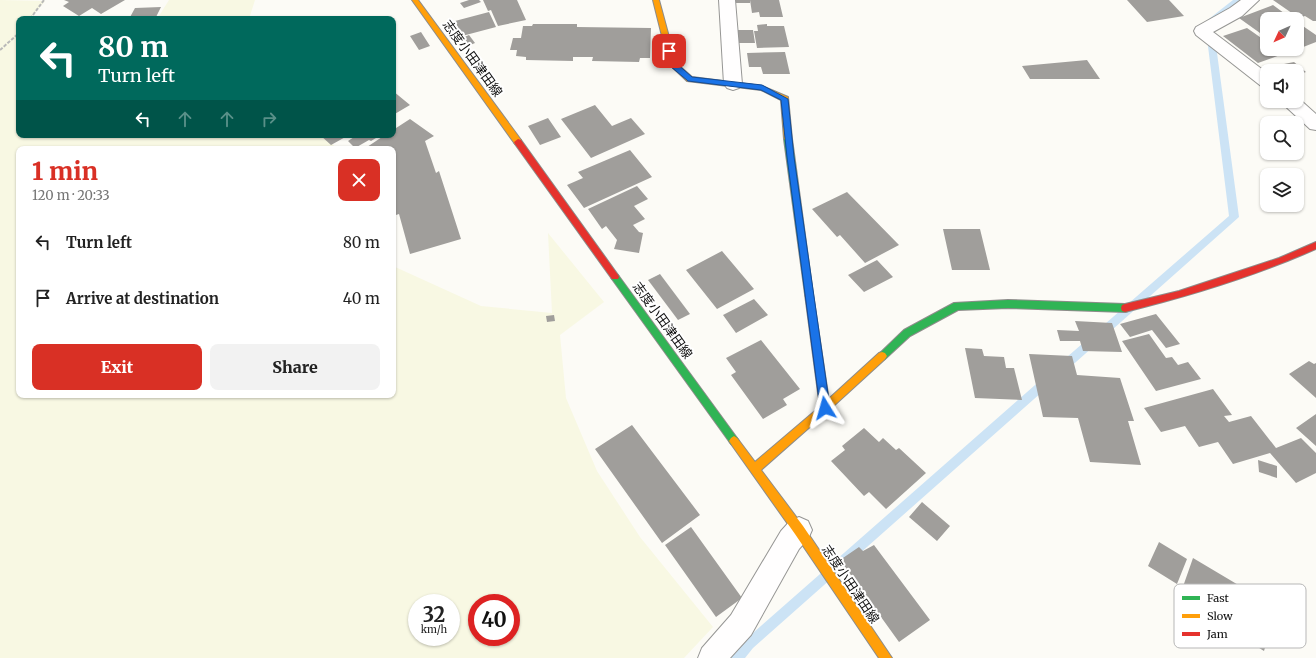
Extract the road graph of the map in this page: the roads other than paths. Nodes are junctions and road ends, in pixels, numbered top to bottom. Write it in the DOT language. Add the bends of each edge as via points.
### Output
graph roads {
  1 [pos="414,0"];
  2 [pos="656,0"];
  3 [pos="727,0"];
  4 [pos="1251,0"];
  5 [pos="1260,77"];
  6 [pos="733,84"];
  7 [pos="1298,108"];
  8 [pos="1316,124"];
  9 [pos="1316,245"];
  10 [pos="825,408"];
  11 [pos="754,469"];
  12 [pos="798,530"];
  13 [pos="712,658"];
  14 [pos="886,658"];
  1 -- 11 [label="street, 志度小田津田線"];
  2 -- 6 [label="street" via="673,64 690,79"];
  3 -- 6 [label="street"];
  4 -- 5 [label="street" via="1236,12 1202,31"];
  6 -- 10 [label="street" via="762,88 785,99 790,157"];
  7 -- 8 [label="street"];
  9 -- 10 [label="street" via="1282,260 1179,295 1127,308 1008,304 957,306 907,333"];
  10 -- 11 [label="street"];
  11 -- 12 [label="street, 志度小田津田線"];
  12 -- 13 [label="street" via="741,625"];
  12 -- 14 [label="street, 志度小田津田線"];
}
